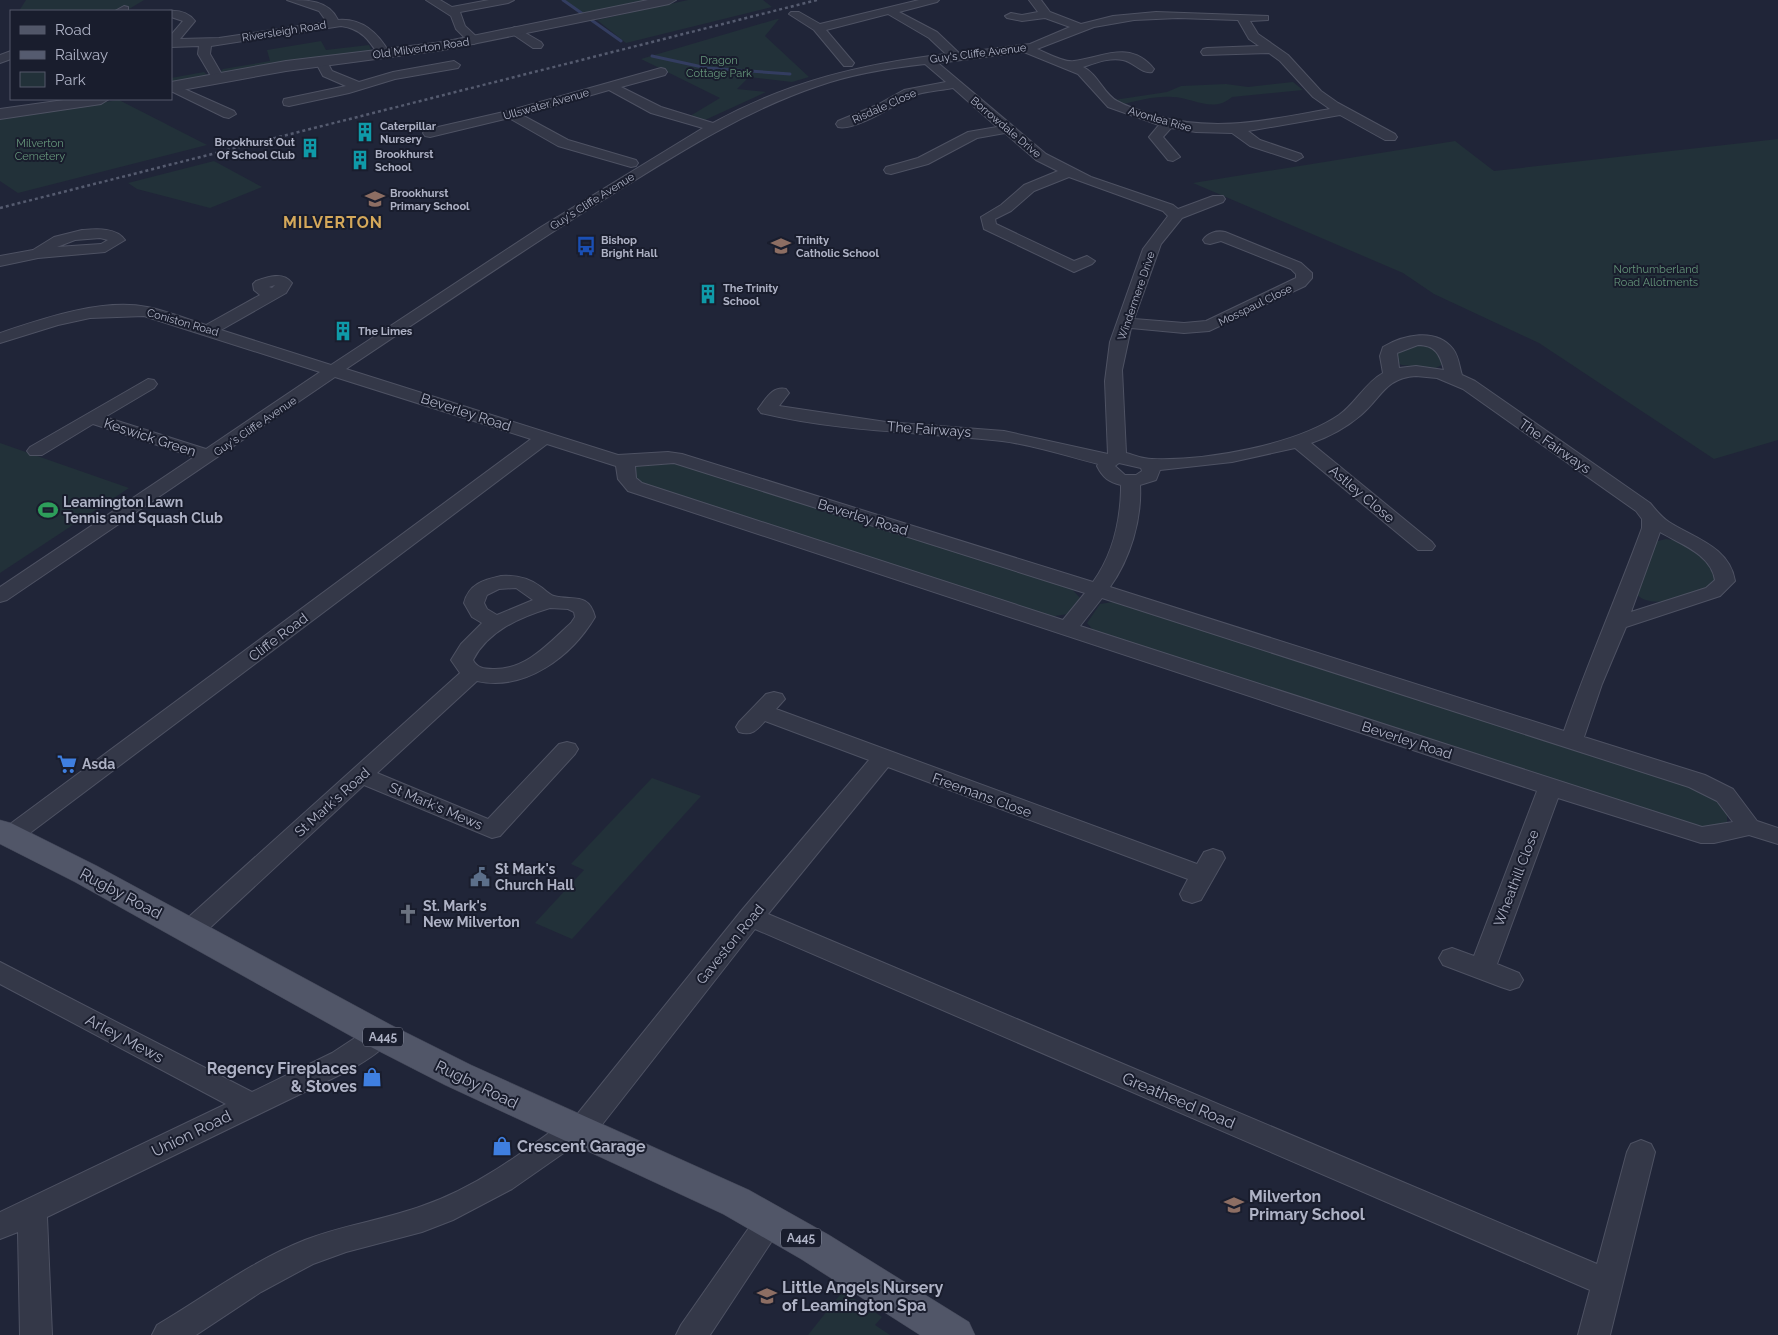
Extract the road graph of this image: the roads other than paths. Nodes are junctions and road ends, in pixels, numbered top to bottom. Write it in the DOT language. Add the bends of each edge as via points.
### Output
graph roads {
  1 [pos="293,0"];
  2 [pos="432,0"];
  3 [pos="508,0"];
  4 [pos="669,0"];
  5 [pos="933,0"];
  6 [pos="1035,0"];
  7 [pos="1168,1"];
  8 [pos="452,10"];
  9 [pos="890,11"];
  10 [pos="172,14"];
  11 [pos="795,14"];
  12 [pos="1046,14"];
  13 [pos="1170,15"];
  14 [pos="1242,17"];
  15 [pos="1264,18"];
  16 [pos="1019,19"];
  17 [pos="333,24"];
  18 [pos="1080,27"];
  19 [pos="818,28"];
  20 [pos="515,31"];
  21 [pos="550,38"];
  22 [pos="474,40"];
  23 [pos="172,42"];
  24 [pos="172,43"];
  25 [pos="205,43"];
  26 [pos="1026,48"];
  27 [pos="1271,49"];
  28 [pos="384,54"];
  29 [pos="954,55"];
  30 [pos="1217,55"];
  31 [pos="926,59"];
  32 [pos="321,61"];
  33 [pos="848,63"];
  34 [pos="227,66"];
  35 [pos="455,66"];
  36 [pos="1072,66"];
  37 [pos="1148,69"];
  38 [pos="661,72"];
  39 [pos="955,84"];
  40 [pos="357,86"];
  41 [pos="610,86"];
  42 [pos="172,87"];
  43 [pos="95,100"];
  44 [pos="287,101"];
  45 [pos="229,111"];
  46 [pos="1342,111"];
  47 [pos="0,114"];
  48 [pos="511,114"];
  49 [pos="843,124"];
  50 [pos="1167,124"];
  51 [pos="714,127"];
  52 [pos="1006,129"];
  53 [pos="1237,130"];
  54 [pos="1392,131"];
  55 [pos="430,133"];
  56 [pos="1299,158"];
  57 [pos="1155,160"];
  58 [pos="631,163"];
  59 [pos="891,170"];
  60 [pos="1069,172"];
  61 [pos="1218,200"];
  62 [pos="1176,216"];
  63 [pos="1210,240"];
  64 [pos="38,254"];
  65 [pos="0,261"];
  66 [pos="1087,261"];
  67 [pos="272,294"];
  68 [pos="1124,323"];
  69 [pos="209,330"];
  70 [pos="0,338"];
  71 [pos="335,370"];
  72 [pos="1392,375"];
  73 [pos="1454,377"];
  74 [pos="142,392"];
  75 [pos="780,394"];
  76 [pos="91,418"];
  77 [pos="545,438"];
  78 [pos="1298,442"];
  79 [pos="36,450"];
  80 [pos="210,456"];
  81 [pos="1113,459"];
  82 [pos="626,461"];
  83 [pos="1148,465"];
  84 [pos="1130,482"];
  85 [pos="1652,519"];
  86 [pos="1425,546"];
  87 [pos="1098,590"];
  88 [pos="0,596"];
  89 [pos="549,602"];
  90 [pos="498,623"];
  91 [pos="1617,623"];
  92 [pos="1067,628"];
  93 [pos="473,673"];
  94 [pos="761,712"];
  95 [pos="1572,741"];
  96 [pos="567,749"];
  97 [pos="883,758"];
  98 [pos="361,775"];
  99 [pos="1550,787"];
  100 [pos="1749,827"];
  101 [pos="5,834"];
  102 [pos="1778,836"];
  103 [pos="1202,876"];
  104 [pos="751,917"];
  105 [pos="191,930"];
  106 [pos="1452,958"];
  107 [pos="1482,969"];
  108 [pos="0,972"];
  109 [pos="1510,980"];
  110 [pos="378,1035"];
  111 [pos="250,1104"];
  112 [pos="578,1130"];
  113 [pos="1641,1152"];
  114 [pos="32,1211"];
  115 [pos="770,1221"];
  116 [pos="0,1226"];
  117 [pos="1608,1283"];
  118 [pos="36,1335"];
  119 [pos="168,1335"];
  120 [pos="692,1335"];
  121 [pos="955,1335"];
  122 [pos="1594,1335"];
  1 -- 17 [label="street" via="322,8 332,17"];
  2 -- 8 [label="street"];
  3 -- 8 [label="street"];
  4 -- 20 [label="street, Old Milverton Road"];
  5 -- 9 [label="street"];
  6 -- 12 [label="street"];
  7 -- 13 [label="street"];
  8 -- 22 [label="street" via="460,27"];
  9 -- 19 [label="street"];
  9 -- 29 [label="street" via="933,36"];
  10 -- 23 [label="street" via="184,16 189,22"];
  11 -- 19 [label="street"];
  12 -- 16 [label="street"];
  12 -- 18 [label="street"];
  13 -- 14 [label="street, Guy's Cliffe Avenue"];
  13 -- 18 [label="street, Guy's Cliffe Avenue" via="1120,18"];
  14 -- 15 [label="street, Guy's Cliffe Avenue"];
  14 -- 27 [label="street" via="1252,36"];
  17 -- 25 [label="street, Riversleigh Road"];
  17 -- 28 [label="street, Riversleigh Road" via="366,29 375,37"];
  18 -- 26 [label="street, Guy's Cliffe Avenue"];
  19 -- 33 [label="street"];
  20 -- 21 [label="street" via="534,43"];
  20 -- 22 [label="street, Old Milverton Road"];
  22 -- 28 [label="street, Old Milverton Road"];
  24 -- 25 [label="street, Riversleigh Road"];
  25 -- 34 [label="street" via="204,54 214,70"];
  26 -- 29 [label="street, Guy's Cliffe Avenue"];
  26 -- 36 [label="street, Avonlea Rise" via="1044,58"];
  27 -- 30 [label="street"];
  27 -- 46 [label="street" via="1287,61 1310,88"];
  28 -- 32 [label="street, Old Milverton Road"];
  29 -- 31 [label="street, Guy's Cliffe Avenue"];
  31 -- 39 [label="street, Borrowdale Drive"];
  31 -- 51 [label="street, Guy's Cliffe Avenue" via="862,70 813,83 773,98"];
  32 -- 40 [label="street" via="327,73"];
  32 -- 42 [label="street, Old Milverton Road"];
  35 -- 40 [label="street" via="393,76"];
  36 -- 37 [label="street" via="1118,49"];
  36 -- 50 [label="street, Avonlea Rise" via="1088,75 1108,101"];
  38 -- 41 [label="street, Ullswater Avenue"];
  39 -- 49 [label="street, Risdale Close" via="908,93"];
  39 -- 52 [label="street, Borrowdale Drive"];
  40 -- 44 [label="street"];
  41 -- 48 [label="street, Ullswater Avenue"];
  41 -- 51 [label="street" via="656,110"];
  42 -- 45 [label="street"];
  43 -- 47 [label="street"];
  46 -- 53 [label="street, Avonlea Rise"];
  46 -- 54 [label="street" via="1376,129"];
  48 -- 55 [label="street, Ullswater Avenue"];
  48 -- 58 [label="street" via="563,143"];
  50 -- 53 [label="street, Avonlea Rise" via="1201,130"];
  50 -- 57 [label="street" via="1156,137 1179,158"];
  51 -- 71 [label="street, Guy's Cliffe Avenue" via="521,246"];
  52 -- 59 [label="street" via="973,135 923,161"];
  52 -- 60 [label="street, Borrowdale Drive" via="1041,157"];
  53 -- 56 [label="street" via="1255,143"];
  60 -- 62 [label="street, Borrowdale Drive" via="1168,208"];
  60 -- 66 [label="street" via="1029,188 1006,208 988,217 988,223 1074,267"];
  61 -- 62 [label="street"];
  62 -- 68 [label="street, Windermere Drive" via="1154,244"];
  63 -- 68 [label="street, Mosspaul Close" via="1220,235 1296,266 1304,273 1304,278 1300,283 1210,326 1184,328"];
  64 -- 65 [label="street"];
  67 -- 69 [label="street"];
  68 -- 81 [label="street, Windermere Drive" via="1114,367 1118,431"];
  69 -- 70 [label="street, Coniston Road" via="145,311 114,310 75,316"];
  69 -- 71 [label="street, Coniston Road"];
  71 -- 77 [label="street, Beverley Road"];
  71 -- 80 [label="street, Guy's Cliffe Avenue"];
  72 -- 73 [label="street, The Fairways" via="1421,371"];
  72 -- 73 [label="street" via="1389,351 1404,342 1420,340 1430,341 1447,352"];
  72 -- 78 [label="street, The Fairways" via="1354,412"];
  73 -- 85 [label="street, The Fairways" via="1635,502"];
  74 -- 76 [label="street, Keswick Green"];
  75 -- 81 [label="street, The Fairways" via="767,409 886,427 1004,436"];
  76 -- 79 [label="street, Keswick Green"];
  76 -- 80 [label="street, Keswick Green"];
  77 -- 82 [label="street, Beverley Road"];
  77 -- 101 [label="street, Cliffe Road"];
  78 -- 83 [label="street, The Fairways" via="1224,458"];
  78 -- 86 [label="street, Astley Close"];
  80 -- 88 [label="street, Guy's Cliffe Avenue"];
  81 -- 83 [label="street, The Fairways" via="1131,458"];
  81 -- 84 [label="street" via="1106,466 1110,473"];
  82 -- 87 [label="street, Beverley Road" via="676,458"];
  82 -- 92 [label="street, Beverley Road" via="627,479 635,487"];
  83 -- 84 [label="street" via="1149,476"];
  84 -- 87 [label="street" via="1128,518 1120,553"];
  85 -- 91 [label="street" via="1652,528"];
  85 -- 91 [label="street, The Fairways" via="1715,560 1724,570 1725,581 1713,592"];
  87 -- 92 [label="street"];
  87 -- 95 [label="street, Beverley Road"];
  89 -- 90 [label="street"];
  89 -- 90 [label="street" via="521,584 500,582 486,587 475,596 474,604 479,613"];
  89 -- 93 [label="street" via="580,606 584,612 583,622 528,671 501,677"];
  90 -- 93 [label="street" via="481,635 462,660"];
  91 -- 95 [label="street" via="1591,684"];
  92 -- 99 [label="street, Beverley Road"];
  93 -- 98 [label="street, St Mark's Road"];
  94 -- 97 [label="street, Freemans Close"];
  95 -- 100 [label="street, Beverley Road" via="1714,788 1732,802"];
  96 -- 98 [label="street, St Mark's Mews" via="492,830"];
  97 -- 103 [label="street, Freemans Close"];
  97 -- 104 [label="street, Gaveston Road"];
  98 -- 105 [label="street, St Mark's Road"];
  99 -- 100 [label="street, Beverley Road" via="1701,834 1714,835"];
  99 -- 107 [label="street, Wheathill Close"];
  100 -- 102 [label="street"];
  101 -- 105 [label="main road, Rugby Road / A445"];
  104 -- 112 [label="street, Gaveston Road"];
  104 -- 117 [label="street, Greatheed Road"];
  105 -- 110 [label="main road, Rugby Road / A445"];
  106 -- 107 [label="street"];
  107 -- 109 [label="street"];
  108 -- 111 [label="street, Arley Mews"];
  110 -- 111 [label="street, Union Road" via="342,1061"];
  110 -- 112 [label="main road, Rugby Road / A445" via="502,1097"];
  111 -- 114 [label="street, Union Road"];
  112 -- 115 [label="main road, Rugby Road / A445" via="736,1202"];
  112 -- 119 [label="street, Gaveston Road" via="465,1202 421,1219 347,1238 302,1255 251,1282"];
  113 -- 117 [label="street"];
  114 -- 116 [label="street, Union Road"];
  114 -- 118 [label="street"];
  115 -- 120 [label="street"];
  115 -- 121 [label="main road, Rugby Road / A445"];
  117 -- 122 [label="street"];
}
